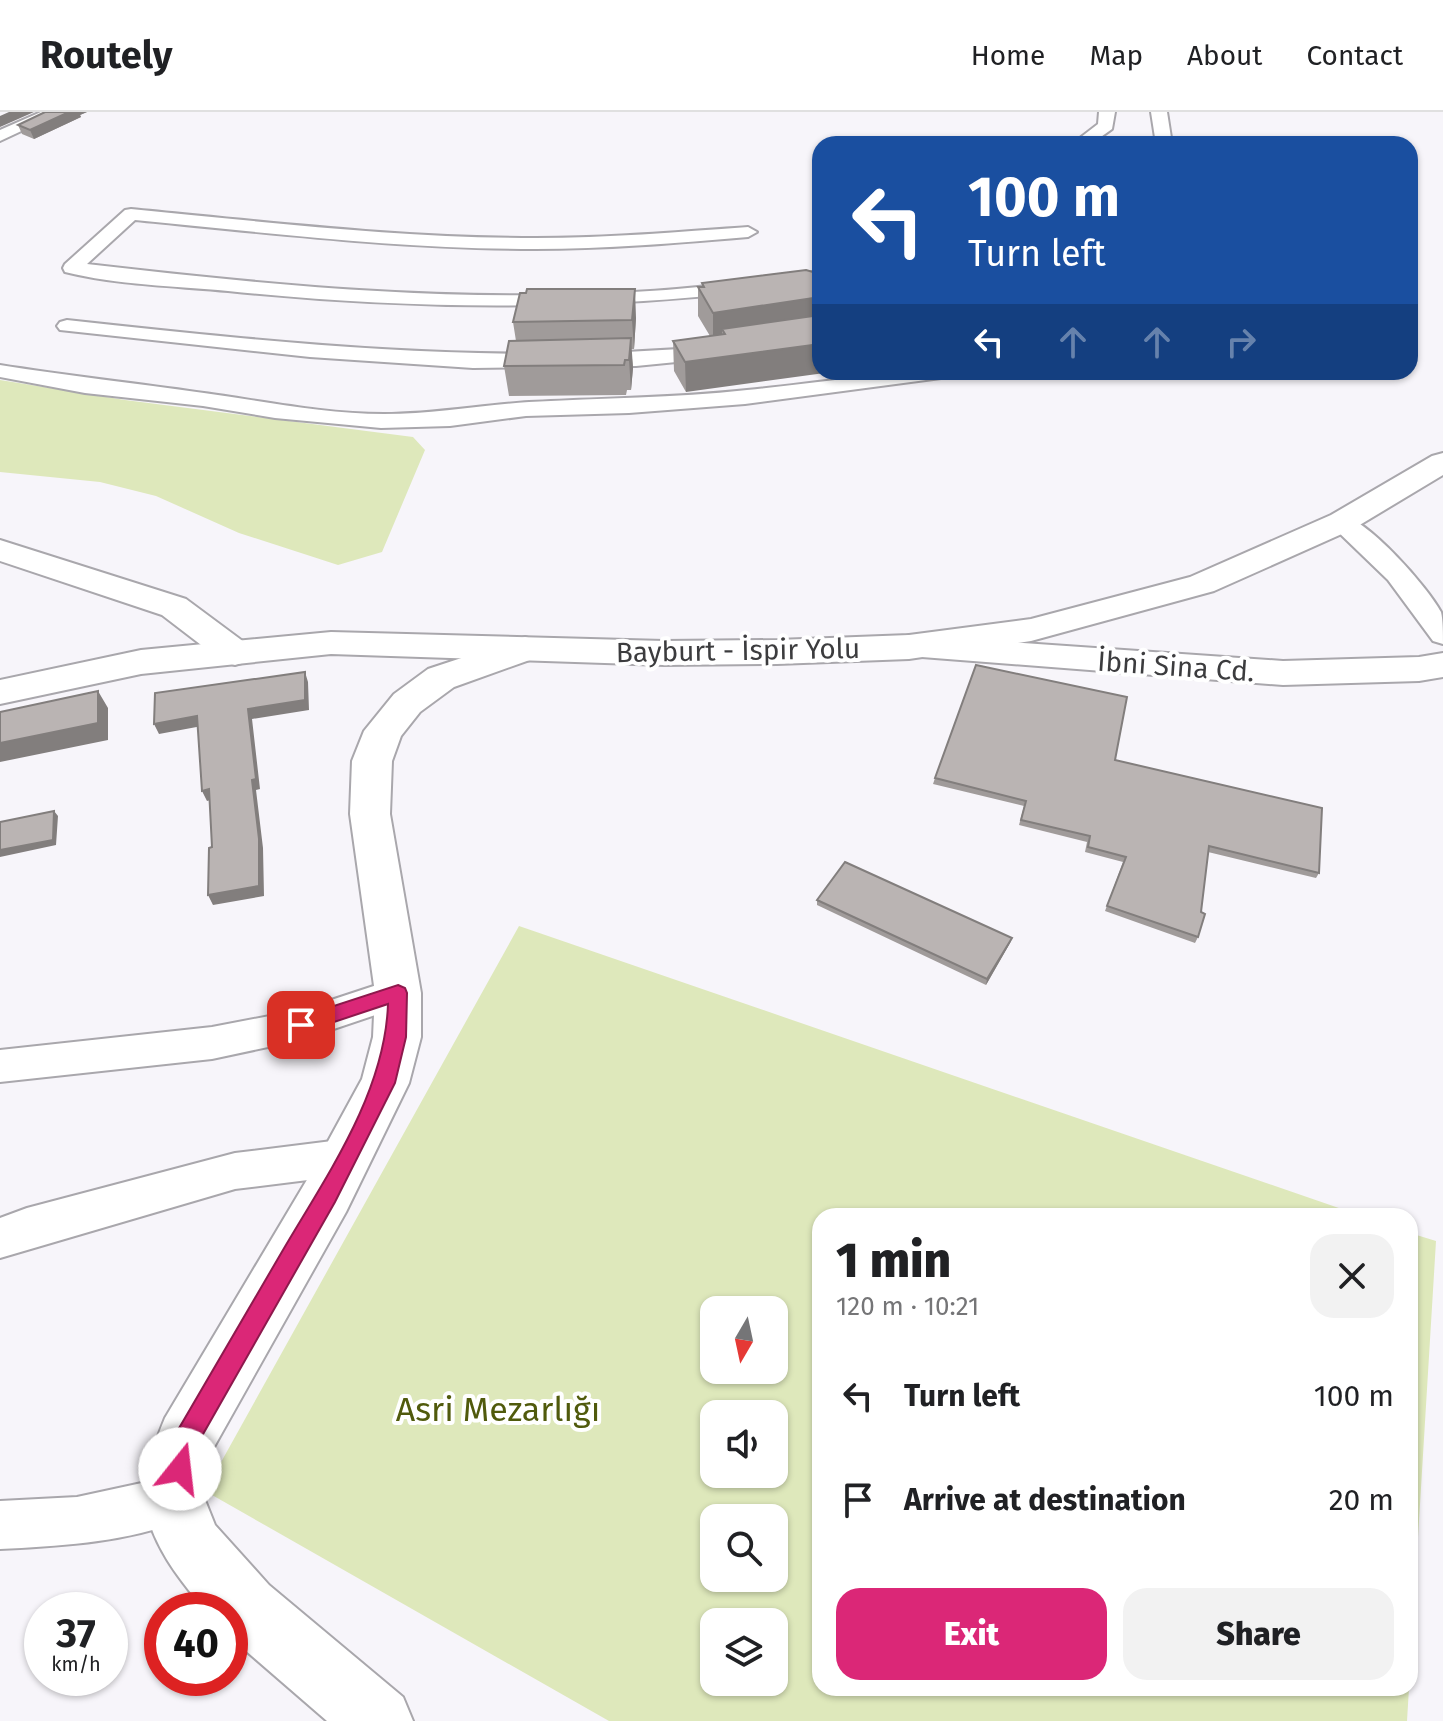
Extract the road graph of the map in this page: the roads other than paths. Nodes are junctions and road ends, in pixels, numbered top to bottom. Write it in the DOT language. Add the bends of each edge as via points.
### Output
graph roads {
  1 [pos="54,112"];
  2 [pos="1107,112"];
  3 [pos="1159,112"];
  4 [pos="0,136"];
  5 [pos="1092,136"];
  6 [pos="1163,136"];
  7 [pos="748,232"];
  8 [pos="812,278"];
  9 [pos="67,326"];
  10 [pos="745,347"];
  11 [pos="0,371"];
  12 [pos="878,380"];
  13 [pos="1443,462"];
  14 [pos="1342,522"];
  15 [pos="0,550"];
  16 [pos="1443,635"];
  17 [pos="909,647"];
  18 [pos="525,649"];
  19 [pos="235,653"];
  20 [pos="1443,665"];
  21 [pos="0,692"];
  22 [pos="398,993"];
  23 [pos="0,1066"];
  24 [pos="348,1157"];
  25 [pos="0,1238"];
  26 [pos="174,1500"];
  27 [pos="0,1525"];
  28 [pos="379,1721"];
  1 -- 4 [label="street"];
  2 -- 5 [label="street" via="1106,126"];
  3 -- 6 [label="street"];
  7 -- 8 [label="street" via="504,243 131,214 72,268 353,298 612,300"];
  9 -- 10 [label="street" via="437,361 639,359"];
  11 -- 12 [label="street" via="381,421 745,397"];
  13 -- 14 [label="main road, Bayburt - İspir Yolu"];
  14 -- 16 [label="street" via="1400,576"];
  14 -- 17 [label="main road, Bayburt - İspir Yolu" via="1202,584 1110,611 1031,630"];
  15 -- 19 [label="main road" via="174,607"];
  17 -- 18 [label="main road, Bayburt - İspir Yolu" via="664,653"];
  17 -- 20 [label="main road, İbni Sina Cd." via="1283,673"];
  18 -- 19 [label="main road, Bayburt - İspir Yolu" via="331,643"];
  18 -- 22 [label="main road" via="441,678 407,703 383,731 372,761 370,814"];
  19 -- 21 [label="main road, Bayburt - İspir Yolu" via="141,662"];
  22 -- 23 [label="street" via="301,1025 212,1043"];
  22 -- 24 [label="main road" via="397,1037 385,1083"];
  24 -- 25 [label="street" via="235,1171"];
  24 -- 26 [label="main road" via="186,1439"];
  26 -- 27 [label="street" via="77,1521"];
  26 -- 28 [label="main road" via="192,1547 246,1608"];
}
